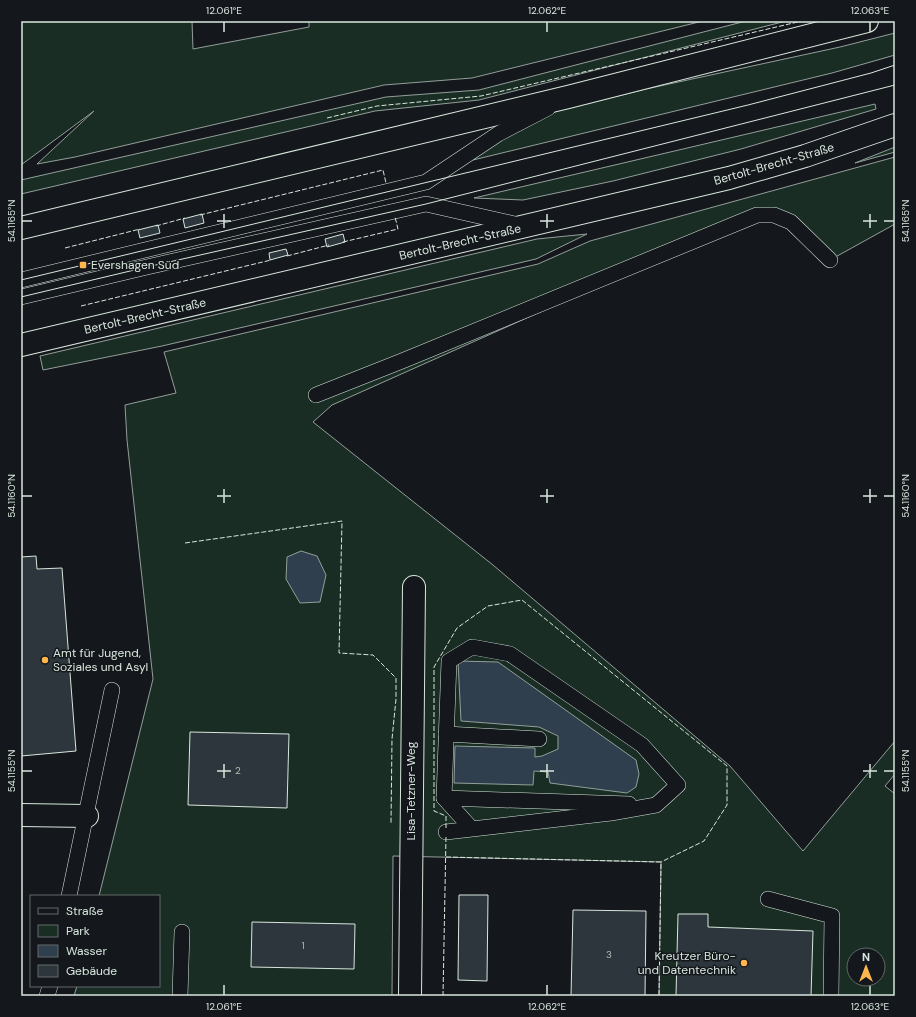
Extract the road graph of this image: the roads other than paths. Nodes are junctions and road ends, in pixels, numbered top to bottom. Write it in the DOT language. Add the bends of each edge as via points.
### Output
graph roads {
  1 [pos="867,21"];
  2 [pos="568,97"];
  3 [pos="895,125"];
  4 [pos="525,227"];
  5 [pos="21,228"];
  6 [pos="830,260"];
  7 [pos="21,280"];
  8 [pos="21,297"];
  9 [pos="21,345"];
  10 [pos="316,395"];
  11 [pos="414,587"];
  12 [pos="112,690"];
  13 [pos="446,734"];
  14 [pos="539,739"];
  15 [pos="444,798"];
  16 [pos="656,805"];
  17 [pos="21,815"];
  18 [pos="87,816"];
  19 [pos="472,829"];
  20 [pos="446,832"];
  21 [pos="69,895"];
  22 [pos="768,899"];
  23 [pos="182,932"];
  24 [pos="180,996"];
  25 [pos="410,996"];
  26 [pos="831,996"];
  1 -- 2 [label="main road"];
  2 -- 5 [label="main road"];
  2 -- 7 [label="lane" via="498,134 426,182"];
  3 -- 4 [label="main road, Bertolt-Brecht-Straße" via="805,156 729,178"];
  4 -- 8 [label="lane" via="426,204"];
  4 -- 9 [label="main road, Bertolt-Brecht-Straße"];
  6 -- 10 [label="lane" via="792,222 774,215 757,215"];
  11 -- 25 [label="main road, Lisa-Tetzner-Weg"];
  12 -- 18 [label="lane"];
  13 -- 14 [label="lane"];
  13 -- 15 [label="lane"];
  13 -- 16 [label="lane" via="449,661 472,647 510,654 642,745 678,785"];
  15 -- 16 [label="lane"];
  15 -- 19 [label="lane"];
  16 -- 19 [label="lane" via="611,814"];
  17 -- 18 [label="main road"];
  18 -- 21 [label="lane"];
  19 -- 20 [label="lane"];
  22 -- 26 [label="lane" via="832,916"];
  23 -- 24 [label="lane"];
}
